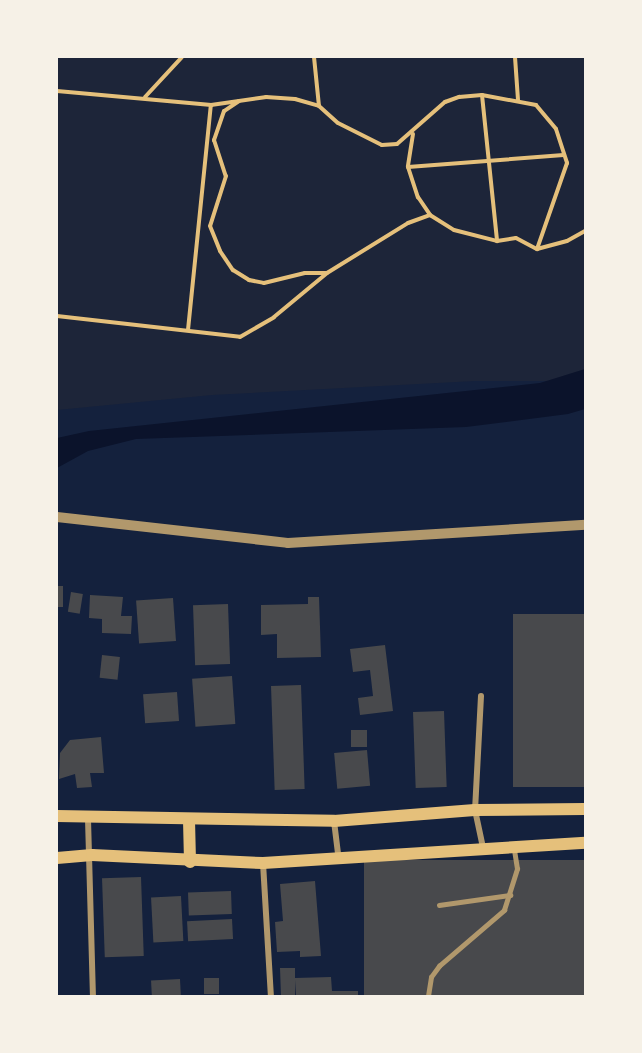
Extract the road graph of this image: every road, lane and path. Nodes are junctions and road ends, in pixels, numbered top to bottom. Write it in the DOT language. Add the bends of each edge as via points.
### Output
graph roads {
  1 [pos="182,57"];
  2 [pos="314,57"];
  3 [pos="515,57"];
  4 [pos="57,91"];
  5 [pos="482,95"];
  6 [pos="145,97"];
  7 [pos="241,99"];
  8 [pos="518,100"];
  9 [pos="211,105"];
  10 [pos="320,106"];
  11 [pos="413,134"];
  12 [pos="564,155"];
  13 [pos="487,159"];
  14 [pos="408,167"];
  15 [pos="430,214"];
  16 [pos="585,231"];
  17 [pos="497,241"];
  18 [pos="537,249"];
  19 [pos="327,273"];
  20 [pos="57,316"];
  21 [pos="188,330"];
  22 [pos="57,517"];
  23 [pos="585,525"];
  24 [pos="481,696"];
  25 [pos="585,809"];
  26 [pos="476,810"];
  27 [pos="57,816"];
  28 [pos="88,819"];
  29 [pos="189,820"];
  30 [pos="334,821"];
  31 [pos="585,843"];
  32 [pos="513,847"];
  33 [pos="483,849"];
  34 [pos="92,855"];
  35 [pos="57,858"];
  36 [pos="339,859"];
  37 [pos="190,862"];
  38 [pos="263,863"];
  39 [pos="510,895"];
  40 [pos="439,905"];
  41 [pos="93,996"];
  42 [pos="271,996"];
  43 [pos="428,996"];
  1 -- 6 [label="path"];
  2 -- 10 [label="path"];
  3 -- 8 [label="path"];
  4 -- 6 [label="path"];
  5 -- 8 [label="path"];
  5 -- 11 [label="path" via="445,102"];
  5 -- 13 [label="path"];
  6 -- 9 [label="path"];
  7 -- 9 [label="path"];
  7 -- 10 [label="path" via="295,99"];
  7 -- 19 [label="path" via="224,111 214,140 226,176 210,226 220,251 233,270 249,280 264,283 305,273"];
  8 -- 12 [label="path" via="542,111 556,129"];
  9 -- 21 [label="path"];
  10 -- 11 [label="path" via="338,123 382,145 398,144"];
  11 -- 14 [label="path"];
  12 -- 13 [label="path"];
  12 -- 18 [label="path" via="565,177"];
  13 -- 14 [label="path"];
  13 -- 17 [label="path"];
  14 -- 15 [label="path"];
  15 -- 17 [label="path" via="470,237"];
  15 -- 19 [label="path"];
  16 -- 18 [label="path" via="567,241"];
  17 -- 18 [label="path" via="516,238"];
  19 -- 21 [label="path" via="274,317 240,337"];
  20 -- 21 [label="path"];
  22 -- 23 [label="street" via="288,543"];
  24 -- 26 [label="street"];
  25 -- 26 [label="main road"];
  26 -- 30 [label="main road"];
  26 -- 33 [label="street"];
  27 -- 28 [label="main road"];
  28 -- 29 [label="main road"];
  28 -- 34 [label="street"];
  29 -- 30 [label="main road"];
  29 -- 37 [label="main road"];
  30 -- 36 [label="street"];
  31 -- 32 [label="main road"];
  32 -- 33 [label="main road"];
  32 -- 39 [label="lane" via="517,869"];
  33 -- 36 [label="main road"];
  34 -- 35 [label="main road"];
  34 -- 37 [label="main road"];
  34 -- 41 [label="street"];
  36 -- 38 [label="main road"];
  37 -- 38 [label="main road"];
  38 -- 42 [label="street"];
  39 -- 40 [label="lane"];
  39 -- 43 [label="lane" via="504,910 439,966 431,976"];
}
